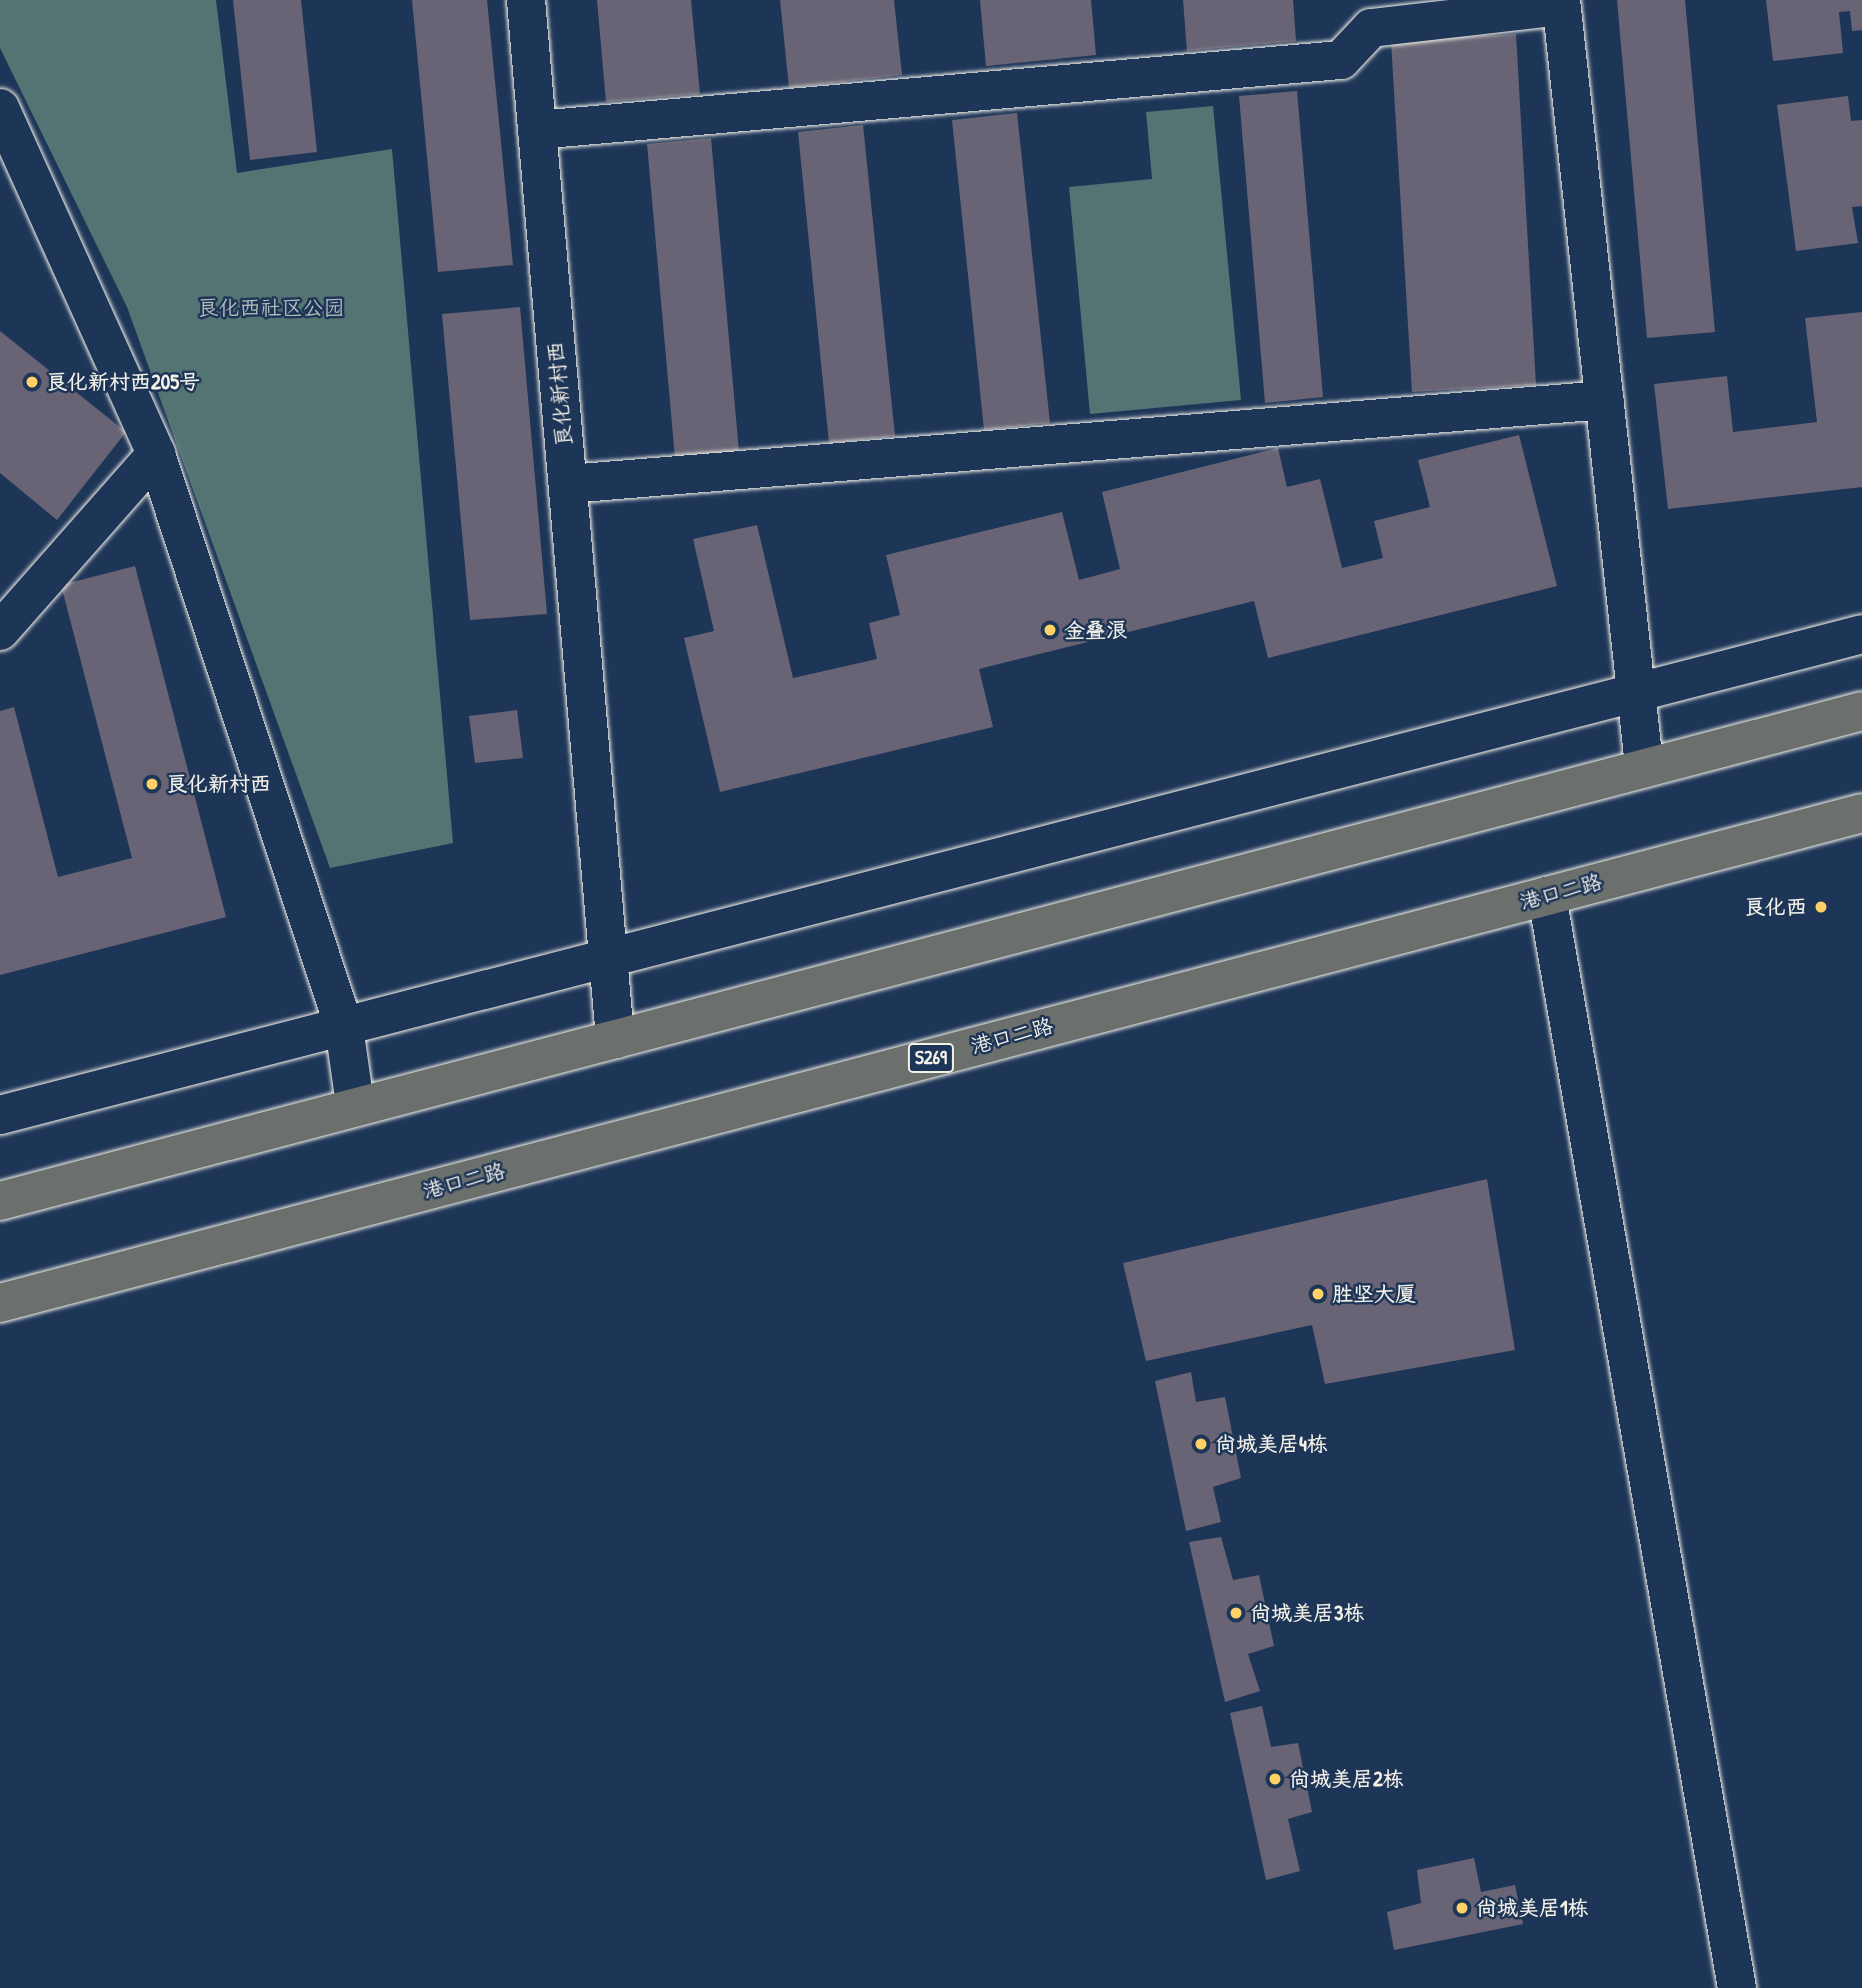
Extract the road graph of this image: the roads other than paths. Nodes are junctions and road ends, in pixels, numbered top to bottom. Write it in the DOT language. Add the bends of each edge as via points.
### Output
graph roads {
  1 [pos="526,0"];
  2 [pos="1561,3"];
  3 [pos="0,108"];
  4 [pos="537,130"];
  5 [pos="1605,401"];
  6 [pos="156,454"];
  7 [pos="568,484"];
  8 [pos="0,631"];
  9 [pos="1862,634"];
  10 [pos="1637,693"];
  11 [pos="1862,711"];
  12 [pos="1644,765"];
  13 [pos="1862,813"];
  14 [pos="1547,896"];
  15 [pos="609,961"];
  16 [pos="344,1027"];
  17 [pos="615,1039"];
  18 [pos="355,1104"];
  19 [pos="0,1115"];
  20 [pos="0,1200"];
  21 [pos="0,1303"];
  22 [pos="1737,1988"];
  1 -- 4 [label="street, 良化新村西"];
  2 -- 4 [label="street" via="1371,28 1341,60"];
  2 -- 5 [label="street"];
  3 -- 6 [label="street"];
  4 -- 7 [label="street, 良化新村西"];
  5 -- 7 [label="street"];
  5 -- 10 [label="street"];
  6 -- 8 [label="street"];
  6 -- 16 [label="street"];
  7 -- 15 [label="street, 良化新村西"];
  9 -- 10 [label="street"];
  10 -- 12 [label="street"];
  10 -- 15 [label="street"];
  11 -- 12 [label="main road"];
  12 -- 17 [label="main road"];
  13 -- 14 [label="main road, 港口二路 / S269"];
  14 -- 21 [label="main road, 港口二路 / S269"];
  14 -- 22 [label="street"];
  15 -- 16 [label="street"];
  15 -- 17 [label="street, 良化新村西"];
  16 -- 18 [label="street"];
  16 -- 19 [label="street"];
  17 -- 18 [label="main road"];
  18 -- 20 [label="main road"];
}
